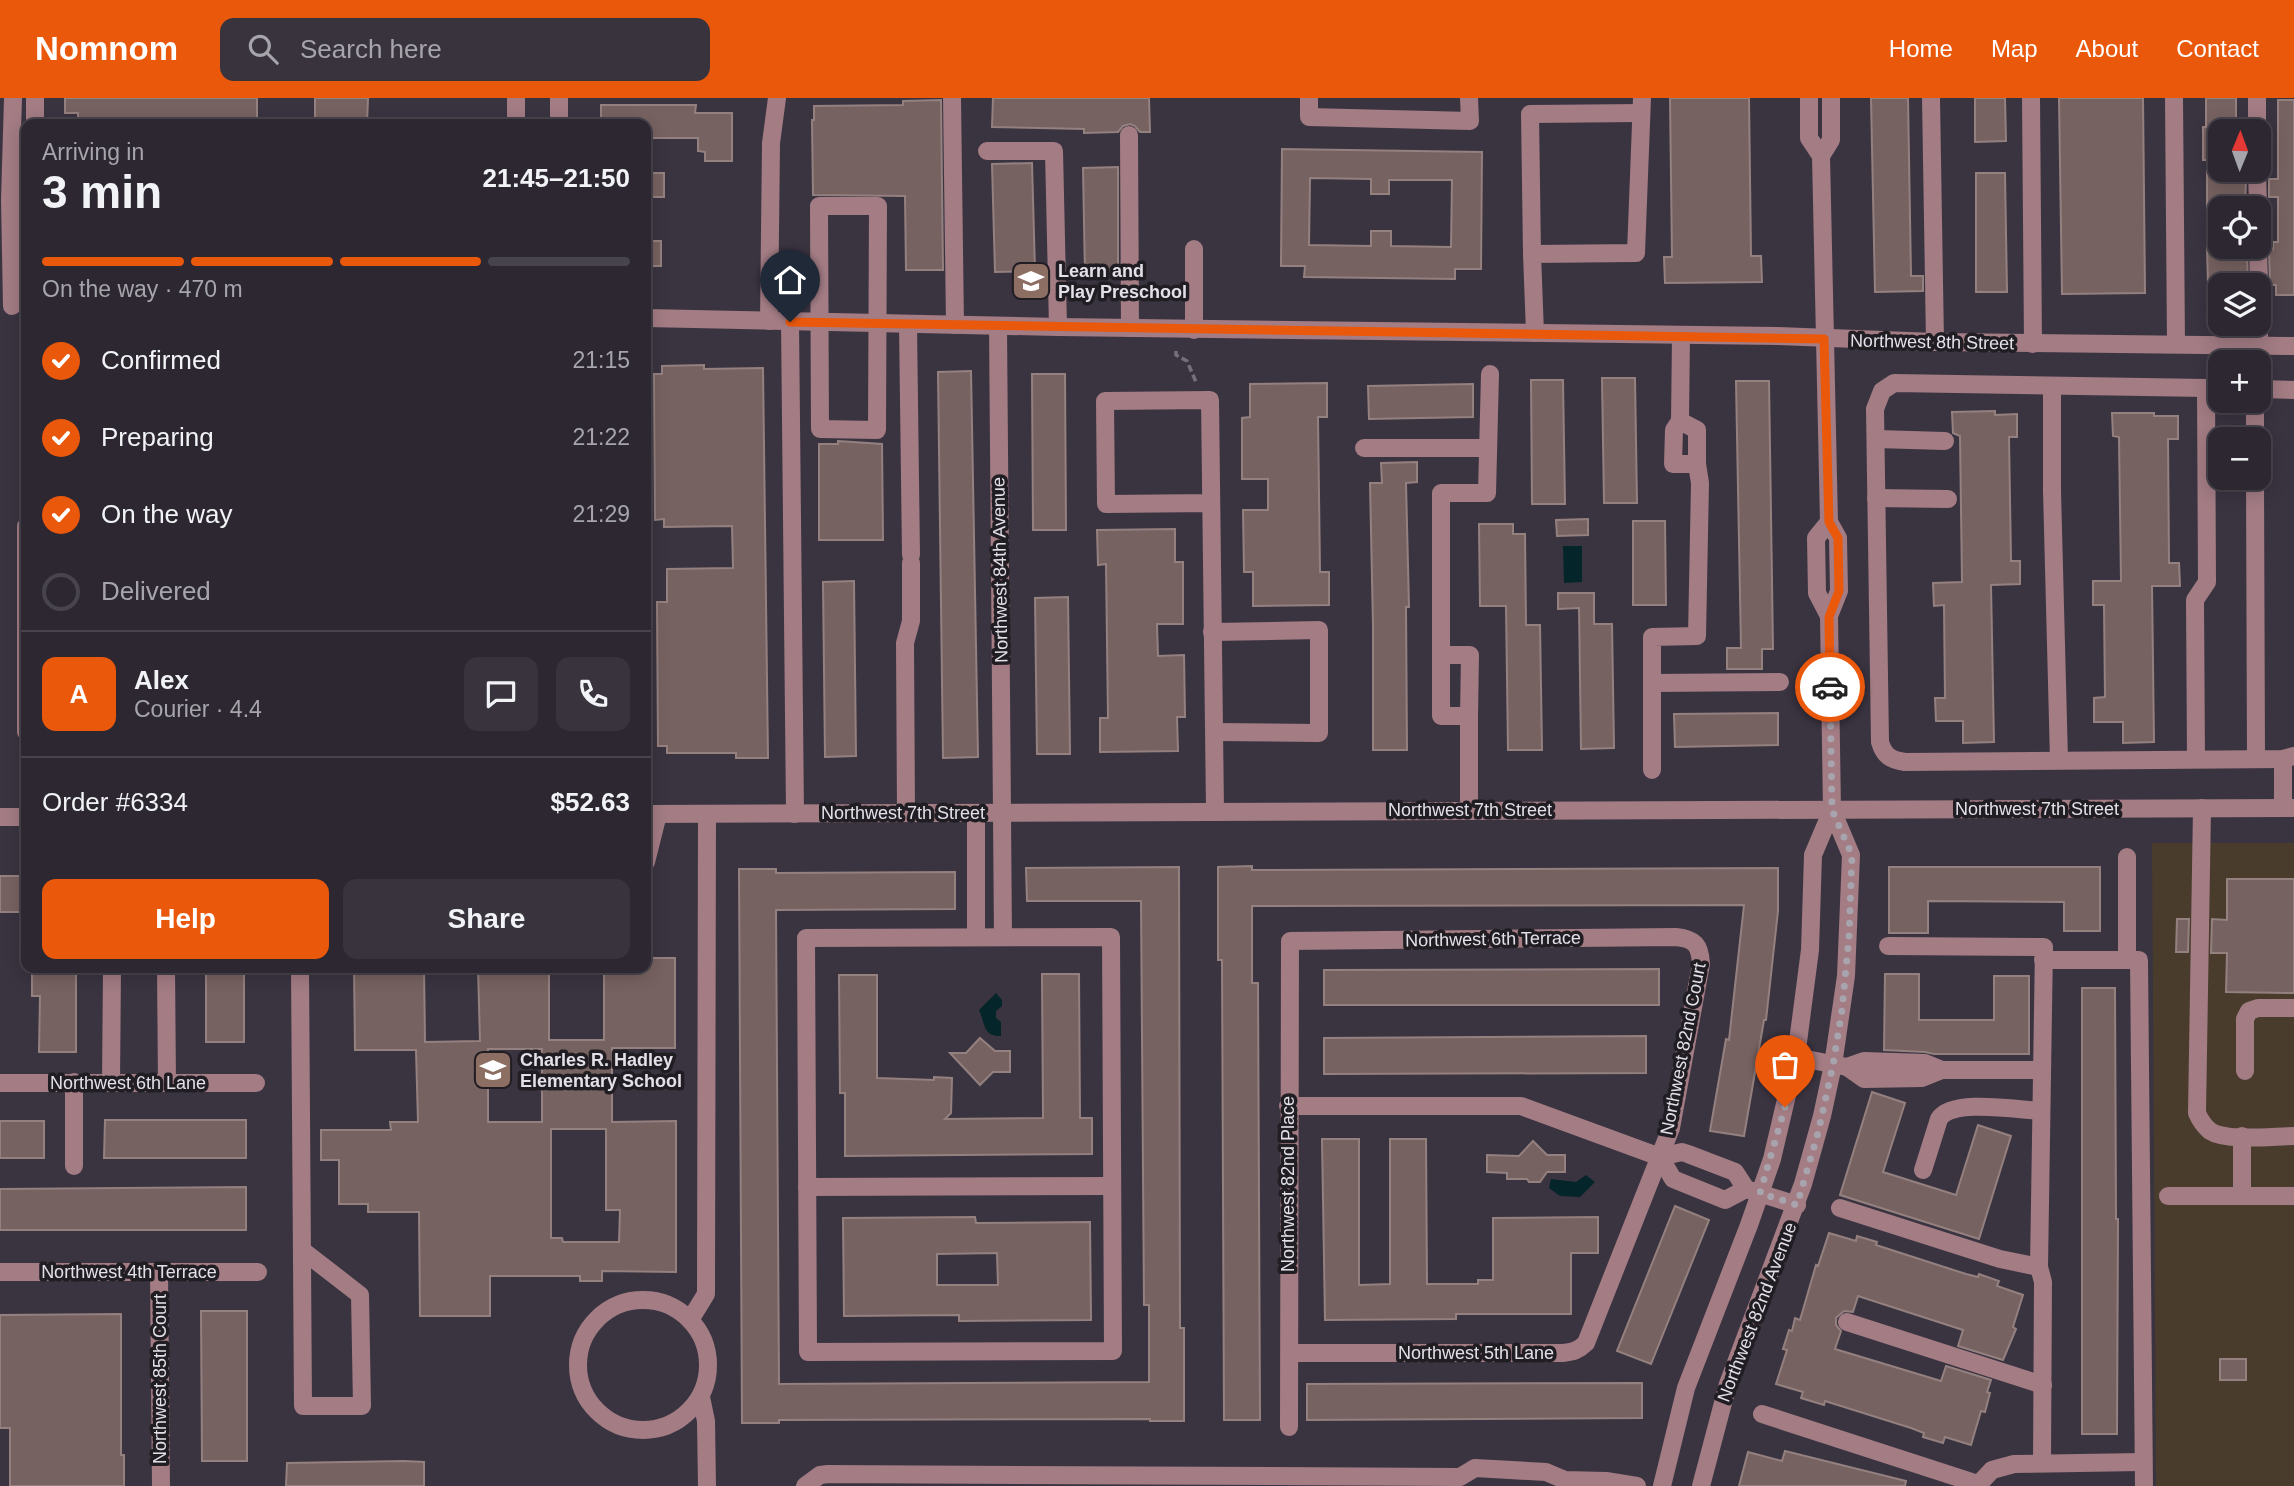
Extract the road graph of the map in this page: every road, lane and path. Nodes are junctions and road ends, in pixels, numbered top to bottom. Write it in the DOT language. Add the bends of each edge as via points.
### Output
graph roads {
  1 [pos="13,98"];
  2 [pos="35,98"];
  3 [pos="516,98"];
  4 [pos="558,98"];
  5 [pos="777,98"];
  6 [pos="952,98"];
  7 [pos="1309,98"];
  8 [pos="1469,98"];
  9 [pos="1809,98"];
  10 [pos="1831,98"];
  11 [pos="1931,98"];
  12 [pos="2031,98"];
  13 [pos="2175,98"];
  14 [pos="2257,98"];
  15 [pos="1641,106"];
  16 [pos="559,116"];
  17 [pos="34,119"];
  18 [pos="516,119"];
  19 [pos="2257,119"];
  20 [pos="1129,135"];
  21 [pos="987,151"];
  22 [pos="1821,156"];
  23 [pos="19,172"];
  24 [pos="18,215"];
  25 [pos="1194,249"];
  26 [pos="1532,254"];
  27 [pos="13,306"];
  28 [pos="651,318"];
  29 [pos="769,321"];
  30 [pos="790,322"];
  31 [pos="820,322"];
  32 [pos="877,323"];
  33 [pos="908,324"];
  34 [pos="955,325"];
  35 [pos="998,326"];
  36 [pos="1058,327"];
  37 [pos="1130,328"];
  38 [pos="1194,330"];
  39 [pos="1535,333"];
  40 [pos="1681,335"];
  41 [pos="2259,336"];
  42 [pos="1824,339"];
  43 [pos="1935,342"];
  44 [pos="2033,344"];
  45 [pos="2176,344"];
  46 [pos="2259,345"];
  47 [pos="2294,346"];
  48 [pos="1176,351"];
  49 [pos="1490,374"];
  50 [pos="2052,386"];
  51 [pos="2208,388"];
  52 [pos="2271,389"];
  53 [pos="2294,390"];
  54 [pos="1204,396"];
  55 [pos="2212,413"];
  56 [pos="1875,439"];
  57 [pos="1945,441"];
  58 [pos="1364,448"];
  59 [pos="1488,448"];
  60 [pos="2255,490"];
  61 [pos="1876,498"];
  62 [pos="1948,499"];
  63 [pos="1211,503"];
  64 [pos="1212,632"];
  65 [pos="1443,655"];
  66 [pos="1780,682"];
  67 [pos="1652,683"];
  68 [pos="1469,716"];
  69 [pos="1215,732"];
  70 [pos="2288,758"];
  71 [pos="2196,759"];
  72 [pos="2256,759"];
  73 [pos="2059,760"];
  74 [pos="1652,770"];
  75 [pos="2202,808"];
  76 [pos="2288,808"];
  77 [pos="1832,810"];
  78 [pos="1216,811"];
  79 [pos="1469,811"];
  80 [pos="906,813"];
  81 [pos="976,813"];
  82 [pos="1003,813"];
  83 [pos="652,814"];
  84 [pos="707,814"];
  85 [pos="795,814"];
  86 [pos="0,817"];
  87 [pos="21,817"];
  88 [pos="2127,857"];
  89 [pos="976,937"];
  90 [pos="1003,937"];
  91 [pos="1290,941"];
  92 [pos="1695,942"];
  93 [pos="1888,946"];
  94 [pos="2043,960"];
  95 [pos="2127,960"];
  96 [pos="112,973"];
  97 [pos="166,973"];
  98 [pos="300,973"];
  99 [pos="2294,1008"];
  100 [pos="1796,1057"];
  101 [pos="1840,1066"];
  102 [pos="2041,1070"];
  103 [pos="2245,1071"];
  104 [pos="74,1082"];
  105 [pos="0,1083"];
  106 [pos="111,1083"];
  107 [pos="167,1083"];
  108 [pos="256,1083"];
  109 [pos="1288,1106"];
  110 [pos="2040,1111"];
  111 [pos="2242,1136"];
  112 [pos="2294,1136"];
  113 [pos="1660,1157"];
  114 [pos="74,1167"];
  115 [pos="1923,1170"];
  116 [pos="1112,1186"];
  117 [pos="807,1187"];
  118 [pos="1753,1191"];
  119 [pos="2242,1195"];
  120 [pos="2168,1196"];
  121 [pos="2294,1196"];
  122 [pos="1797,1205"];
  123 [pos="1840,1208"];
  124 [pos="302,1250"];
  125 [pos="2039,1267"];
  126 [pos="0,1272"];
  127 [pos="159,1272"];
  128 [pos="258,1272"];
  129 [pos="690,1320"];
  130 [pos="1847,1322"];
  131 [pos="1289,1353"];
  132 [pos="2043,1385"];
  133 [pos="701,1397"];
  134 [pos="1762,1414"];
  135 [pos="1289,1427"];
  136 [pos="2042,1462"];
  137 [pos="2142,1462"];
  138 [pos="1086,1481"];
  139 [pos="1465,1481"];
  140 [pos="1571,1483"];
  141 [pos="1977,1485"];
  142 [pos="161,1486"];
  143 [pos="707,1486"];
  144 [pos="805,1486"];
  145 [pos="1637,1486"];
  146 [pos="1662,1486"];
  147 [pos="1701,1486"];
  148 [pos="2144,1486"];
  1 -- 23 [label="street"];
  2 -- 17 [label="street"];
  3 -- 18 [label="street"];
  4 -- 16 [label="street"];
  5 -- 29 [label="street" via="771,143"];
  6 -- 34 [label="street"];
  7 -- 8 [label="street" via="1309,117 1470,121"];
  9 -- 22 [label="street, Northwest 82nd Avenue" via="1810,138"];
  10 -- 22 [label="street, Northwest 82nd Avenue" via="1831,140"];
  11 -- 43 [label="street"];
  12 -- 44 [label="street"];
  13 -- 45 [label="street"];
  14 -- 19 [label="street"];
  15 -- 26 [label="street" via="1636,253"];
  15 -- 26 [label="street" via="1530,114"];
  20 -- 37 [label="street"];
  21 -- 36 [label="street" via="1054,150"];
  22 -- 42 [label="street, Northwest 82nd Avenue"];
  23 -- 24 [label="street"];
  24 -- 27 [label="street"];
  25 -- 38 [label="street"];
  26 -- 39 [label="street"];
  28 -- 29 [label="street, Northwest 8th Street"];
  29 -- 30 [label="street, Northwest 8th Street"];
  30 -- 31 [label="street, Northwest 8th Street"];
  30 -- 85 [label="street"];
  31 -- 32 [label="street, Northwest 8th Street"];
  31 -- 32 [label="street" via="820,429 877,430"];
  31 -- 32 [label="street" via="819,206 878,206"];
  32 -- 33 [label="street, Northwest 8th Street"];
  33 -- 34 [label="street, Northwest 8th Street"];
  33 -- 80 [label="street" via="911,621 905,643"];
  34 -- 35 [label="street, Northwest 8th Street"];
  35 -- 36 [label="street, Northwest 8th Street"];
  35 -- 82 [label="street, Northwest 84th Avenue"];
  36 -- 37 [label="street, Northwest 8th Street"];
  37 -- 38 [label="street, Northwest 8th Street"];
  38 -- 39 [label="street, Northwest 8th Street"];
  39 -- 40 [label="street, Northwest 8th Street"];
  40 -- 42 [label="street, Northwest 8th Street"];
  40 -- 67 [label="street" via="1680,421 1697,430 1700,483 1697,636 1652,637"];
  41 -- 46 [label="street"];
  42 -- 43 [label="street, Northwest 8th Street"];
  42 -- 77 [label="street, Northwest 82nd Avenue" via="1829,522 1838,538 1839,591 1829,617"];
  43 -- 44 [label="street, Northwest 8th Street"];
  44 -- 45 [label="street, Northwest 8th Street"];
  45 -- 46 [label="street, Northwest 8th Street"];
  46 -- 47 [label="street, Northwest 8th Street"];
  48 -- 54 [label="path" via="1187,361"];
  49 -- 59 [label="street"];
  50 -- 51 [label="street"];
  50 -- 56 [label="street" via="1894,383 1878,399"];
  50 -- 73 [label="street"];
  52 -- 53 [label="street"];
  54 -- 63 [label="street"];
  54 -- 63 [label="street" via="1105,401 1106,503"];
  55 -- 71 [label="street" via="2207,582 2195,600"];
  56 -- 57 [label="street"];
  56 -- 61 [label="street"];
  58 -- 59 [label="street"];
  59 -- 65 [label="street" via="1487,493 1441,493"];
  60 -- 72 [label="street"];
  61 -- 62 [label="street"];
  61 -- 73 [label="street" via="1882,750 1905,762"];
  63 -- 64 [label="street"];
  64 -- 69 [label="street"];
  64 -- 69 [label="street" via="1319,631 1319,733"];
  65 -- 68 [label="street" via="1470,655"];
  65 -- 68 [label="street" via="1441,716"];
  66 -- 67 [label="street"];
  67 -- 74 [label="street"];
  68 -- 79 [label="street"];
  69 -- 78 [label="street"];
  70 -- 72 [label="street"];
  70 -- 76 [label="street"];
  71 -- 72 [label="street"];
  71 -- 73 [label="street"];
  75 -- 76 [label="street, Northwest 7th Street"];
  75 -- 77 [label="street, Northwest 7th Street"];
  75 -- 111 [label="street" via="2197,1113 2208,1130"];
  77 -- 79 [label="street, Northwest 7th Street"];
  77 -- 100 [label="street, Northwest 82nd Avenue" via="1813,855 1810,950"];
  77 -- 101 [label="street, Northwest 82nd Avenue" via="1852,855"];
  78 -- 79 [label="street, Northwest 7th Street"];
  78 -- 82 [label="street, Northwest 7th Street"];
  80 -- 81 [label="street, Northwest 7th Street"];
  80 -- 85 [label="street, Northwest 7th Street"];
  81 -- 82 [label="street, Northwest 7th Street"];
  81 -- 89 [label="street"];
  82 -- 90 [label="street, Northwest 84th Avenue"];
  83 -- 84 [label="street, Northwest 7th Street"];
  84 -- 85 [label="street, Northwest 7th Street"];
  84 -- 129 [label="street" via="706,1294"];
  86 -- 87 [label="street"];
  88 -- 95 [label="street"];
  89 -- 90 [label="street"];
  89 -- 117 [label="street" via="806,938"];
  90 -- 116 [label="street" via="1111,937"];
  91 -- 92 [label="street, Northwest 6th Terrace" via="1676,937"];
  91 -- 109 [label="street, Northwest 82nd Place"];
  92 -- 113 [label="street, Northwest 82nd Court" via="1701,964 1671,1128"];
  93 -- 94 [label="street" via="2044,947"];
  94 -- 95 [label="street"];
  94 -- 102 [label="street"];
  95 -- 137 [label="street" via="2139,960"];
  96 -- 106 [label="street"];
  97 -- 107 [label="street"];
  98 -- 124 [label="street"];
  99 -- 103 [label="street" via="2249,1011"];
  100 -- 101 [label="street"];
  100 -- 118 [label="street, Northwest 82nd Avenue" via="1781,1124"];
  101 -- 102 [label="street" via="1864,1061 1896,1071 1925,1063 1942,1070"];
  101 -- 122 [label="street, Northwest 82nd Avenue"];
  102 -- 110 [label="street"];
  104 -- 105 [label="street, Northwest 6th Lane"];
  104 -- 106 [label="street, Northwest 6th Lane"];
  104 -- 114 [label="street"];
  106 -- 107 [label="street, Northwest 6th Lane"];
  107 -- 108 [label="street, Northwest 6th Lane"];
  109 -- 113 [label="street" via="1521,1106"];
  109 -- 131 [label="street, Northwest 82nd Place"];
  110 -- 115 [label="street" via="1972,1107 1942,1113"];
  110 -- 125 [label="street"];
  111 -- 112 [label="street"];
  111 -- 119 [label="street"];
  113 -- 118 [label="street" via="1682,1152 1735,1172"];
  113 -- 118 [label="street" via="1673,1179 1725,1200"];
  113 -- 131 [label="street, Northwest 5th Lane" via="1582,1348 1563,1353"];
  116 -- 117 [label="street"];
  116 -- 117 [label="street" via="1112,1351 808,1352"];
  118 -- 122 [label="street"];
  118 -- 146 [label="street, Northwest 82nd Avenue" via="1686,1388"];
  119 -- 120 [label="street"];
  119 -- 121 [label="street"];
  122 -- 147 [label="street, Northwest 82nd Avenue" via="1728,1384"];
  123 -- 125 [label="street"];
  124 -- 124 [label="street" via="303,1406 362,1406 360,1295"];
  125 -- 132 [label="street"];
  126 -- 127 [label="street, Northwest 4th Terrace"];
  127 -- 128 [label="street, Northwest 4th Terrace"];
  127 -- 142 [label="street, Northwest 85th Court"];
  129 -- 133 [label="street" via="700,1334 709,1365"];
  129 -- 133 [label="street" via="663,1303 647,1300 615,1306 600,1315 581,1341 577,1374 589,1404 600,1416 631,1430 655,1429 678,1421"];
  130 -- 132 [label="street"];
  131 -- 135 [label="street, Northwest 82nd Place"];
  132 -- 136 [label="street"];
  133 -- 143 [label="street"];
  134 -- 141 [label="street"];
  136 -- 137 [label="street"];
  136 -- 141 [label="street" via="2002,1466"];
  137 -- 148 [label="street"];
  138 -- 139 [label="street"];
  138 -- 144 [label="street" via="828,1474"];
  139 -- 140 [label="street" via="1475,1468 1546,1472"];
  140 -- 145 [label="street" via="1606,1481"];
}
